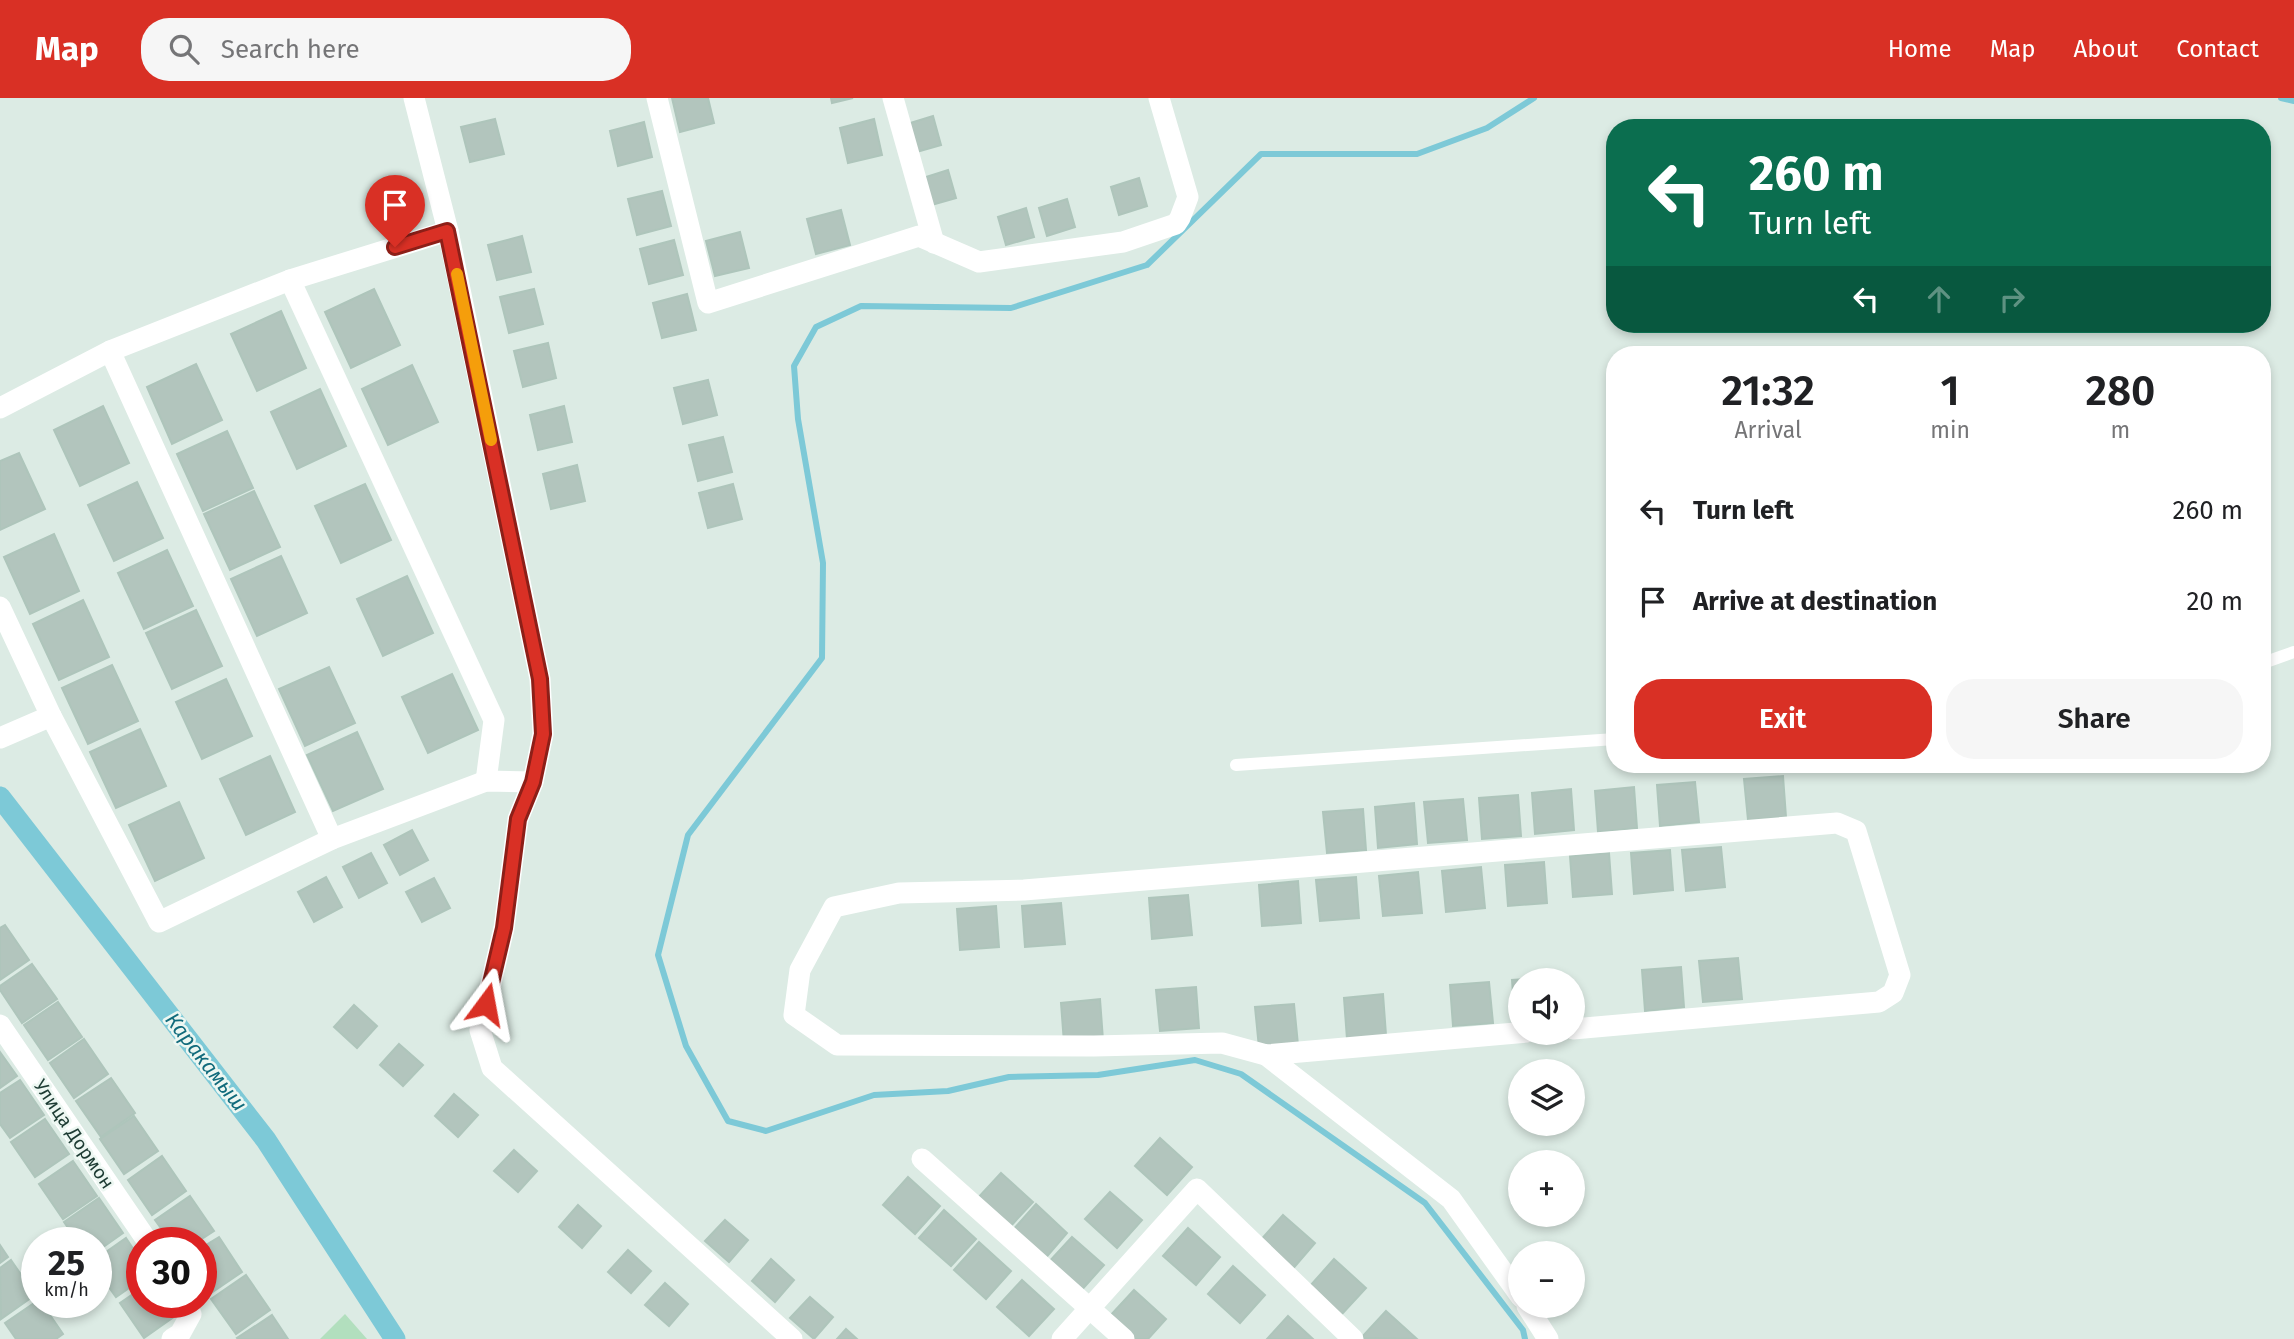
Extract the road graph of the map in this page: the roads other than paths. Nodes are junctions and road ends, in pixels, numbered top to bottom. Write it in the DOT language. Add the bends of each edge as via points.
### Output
graph roads {
  1 [pos="414,98"];
  2 [pos="657,98"];
  3 [pos="893,98"];
  4 [pos="1158,98"];
  5 [pos="447,231"];
  6 [pos="934,243"];
  7 [pos="290,280"];
  8 [pos="110,351"];
  9 [pos="0,408"];
  10 [pos="0,607"];
  11 [pos="2294,652"];
  12 [pos="2271,660"];
  13 [pos="51,716"];
  14 [pos="0,738"];
  15 [pos="1606,740"];
  16 [pos="1236,765"];
  17 [pos="486,781"];
  18 [pos="533,782"];
  19 [pos="332,839"];
  20 [pos="0,1025"];
  21 [pos="1585,1028"];
  22 [pos="1508,1034"];
  23 [pos="1266,1055"];
  24 [pos="922,1159"];
  25 [pos="138,1227"];
  26 [pos="1508,1279"];
  27 [pos="1090,1309"];
  28 [pos="189,1318"];
  29 [pos="1535,1318"];
  30 [pos="172,1339"];
  31 [pos="792,1339"];
  32 [pos="1062,1339"];
  33 [pos="1124,1339"];
  34 [pos="1353,1339"];
  35 [pos="1548,1339"];
  1 -- 5 [label="street"];
  2 -- 6 [label="street" via="708,303 919,236"];
  3 -- 6 [label="street"];
  4 -- 6 [label="street" via="1188,197 1175,224 1123,242 979,262"];
  5 -- 7 [label="street"];
  5 -- 18 [label="street" via="540,679 543,734"];
  7 -- 8 [label="street"];
  7 -- 17 [label="street" via="494,720"];
  8 -- 9 [label="street"];
  8 -- 19 [label="street"];
  10 -- 13 [label="street"];
  11 -- 12 [label="lane"];
  13 -- 14 [label="street"];
  13 -- 19 [label="street" via="159,922"];
  15 -- 16 [label="lane"];
  17 -- 18 [label="street"];
  17 -- 19 [label="street"];
  18 -- 31 [label="street" via="518,819 504,928 480,1030 492,1068"];
  20 -- 25 [label="street, Улица Дормон"];
  21 -- 23 [label="street" via="1879,1002 1893,993 1900,975 1856,831 1837,823 1024,890 899,893 834,907 800,970 794,1015 837,1045 1222,1042"];
  22 -- 23 [label="street"];
  23 -- 26 [label="street" via="1451,1199"];
  24 -- 27 [label="street"];
  27 -- 32 [label="street"];
  27 -- 33 [label="street"];
  27 -- 34 [label="street" via="1197,1189"];
  28 -- 30 [label="street"];
  29 -- 35 [label="street"];
}
